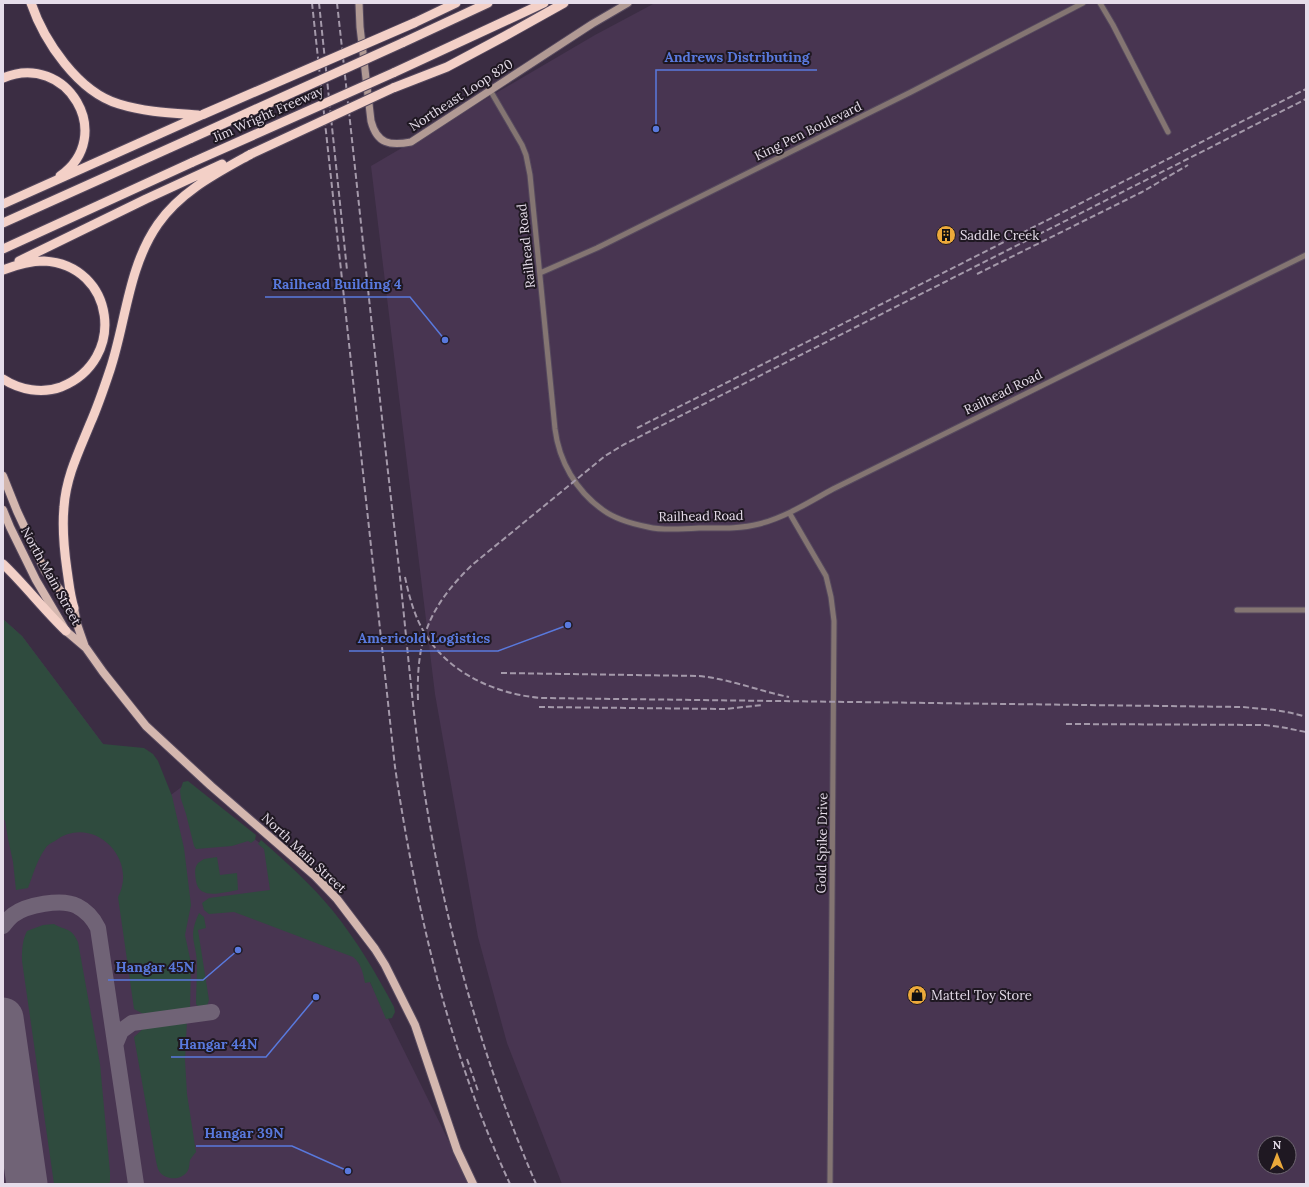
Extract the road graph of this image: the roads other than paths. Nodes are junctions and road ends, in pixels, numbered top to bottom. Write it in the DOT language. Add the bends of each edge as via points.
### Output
graph roads {
  1 [pos="31,3"];
  2 [pos="359,3"];
  3 [pos="456,3"];
  4 [pos="488,3"];
  5 [pos="544,3"];
  6 [pos="564,3"];
  7 [pos="628,3"];
  8 [pos="1083,3"];
  9 [pos="1101,5"];
  10 [pos="3,78"];
  11 [pos="490,90"];
  12 [pos="202,115"];
  13 [pos="1168,132"];
  14 [pos="251,154"];
  15 [pos="43,186"];
  16 [pos="3,204"];
  17 [pos="3,223"];
  18 [pos="3,249"];
  19 [pos="1306,255"];
  20 [pos="3,270"];
  21 [pos="540,273"];
  22 [pos="3,379"];
  23 [pos="3,476"];
  24 [pos="3,510"];
  25 [pos="790,514"];
  26 [pos="3,564"];
  27 [pos="74,608"];
  28 [pos="1237,610"];
  29 [pos="1306,610"];
  30 [pos="66,631"];
  31 [pos="86,648"];
  32 [pos="473,1184"];
  33 [pos="830,1184"];
  1 -- 12 [label="highway" via="37,20 58,55 83,83 117,103 144,110"];
  2 -- 11 [label="street, Northeast Loop 820" via="371,121 376,136 386,142 411,142"];
  3 -- 12 [label="highway, bridge"];
  4 -- 17 [label="highway, Jim Wright Freeway, bridge"];
  5 -- 18 [label="highway, Jim Wright Freeway, bridge"];
  6 -- 14 [label="highway, bridge" via="447,67 393,88"];
  7 -- 11 [label="street, Northeast Loop 820"];
  8 -- 21 [label="street, King Pen Boulevard" via="905,95 603,245"];
  9 -- 13 [label="street"];
  10 -- 15 [label="highway" via="22,72 48,76 66,87 80,107 85,125 80,154 66,172"];
  11 -- 21 [label="street, Railhead Road" via="526,155"];
  12 -- 15 [label="highway"];
  14 -- 20 [label="highway" via="231,160 185,181"];
  14 -- 27 [label="highway" via="187,192 159,223 136,268 110,369 68,479 63,530 70,597"];
  15 -- 16 [label="highway"];
  19 -- 25 [label="street, Railhead Road" via="833,489"];
  20 -- 22 [label="highway" via="20,264 44,261 57,263 77,272 90,284 99,298 105,331 97,358 79,378 69,384 56,389 30,390"];
  21 -- 25 [label="street, Railhead Road" via="556,439 562,459 574,482 603,511 649,528 736,528"];
  23 -- 27 [label="main road, North Main Street" via="45,571"];
  24 -- 30 [label="main road, North Main Street" via="36,580"];
  25 -- 33 [label="street, Gold Spike Drive" via="826,576 834,621"];
  26 -- 30 [label="highway"];
  27 -- 31 [label="main road, North Main Street"];
  28 -- 29 [label="street"];
  30 -- 31 [label="main road, North Main Street"];
  31 -- 32 [label="main road, North Main Street" via="146,726 315,876 363,932 385,965 415,1025 457,1150"];
}
